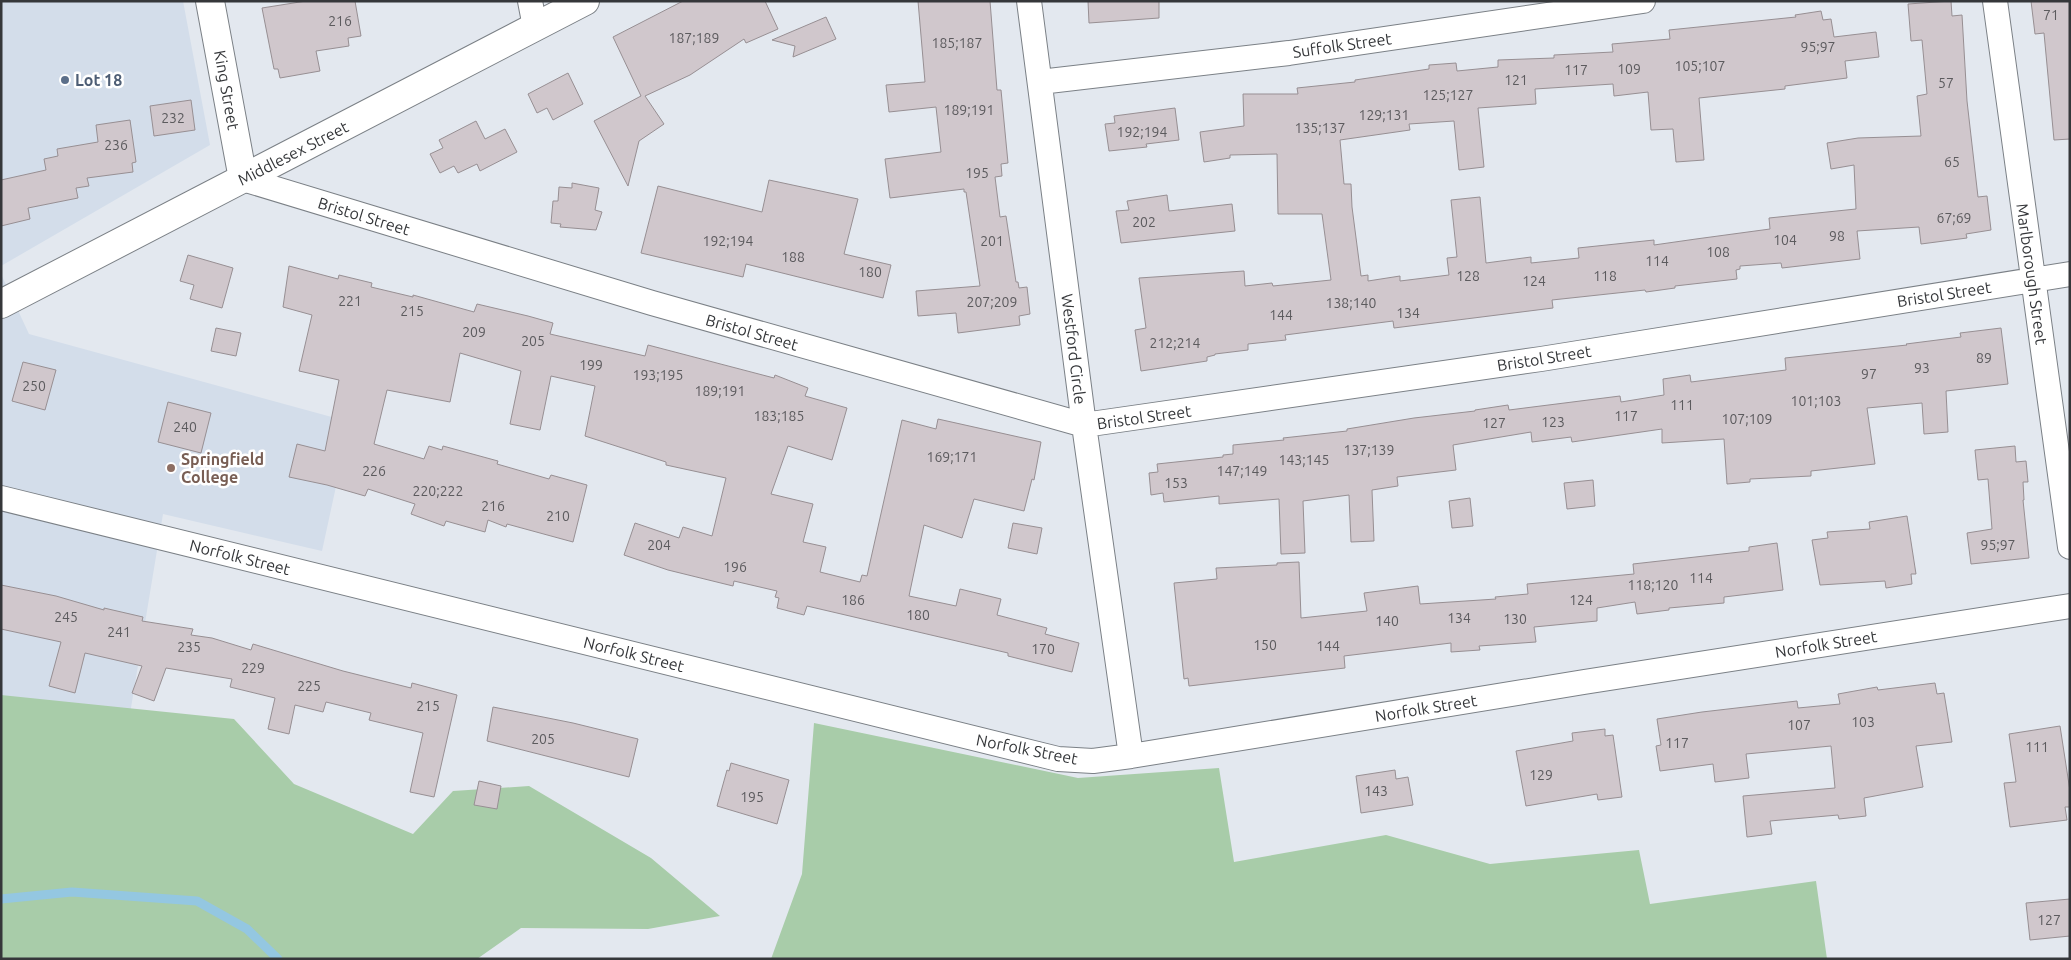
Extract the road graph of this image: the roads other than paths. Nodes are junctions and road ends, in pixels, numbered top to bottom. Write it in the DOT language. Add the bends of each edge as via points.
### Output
graph roads {
  1 [pos="210,1"];
  2 [pos="585,1"];
  3 [pos="1029,1"];
  4 [pos="1644,1"];
  5 [pos="1995,1"];
  6 [pos="533,14"];
  7 [pos="1040,82"];
  8 [pos="243,179"];
  9 [pos="2070,274"];
  10 [pos="2033,280"];
  11 [pos="1,304"];
  12 [pos="1084,425"];
  13 [pos="1,498"];
  14 [pos="2070,547"];
  15 [pos="2070,606"];
  16 [pos="1131,756"];
  1 -- 8 [label="street, King Street"];
  2 -- 6 [label="street, Middlesex Street"];
  3 -- 7 [label="street, Westford Circle"];
  4 -- 7 [label="street, Suffolk Street" via="1289,53"];
  5 -- 10 [label="street, Marlborough Street"];
  6 -- 8 [label="street, Middlesex Street"];
  7 -- 12 [label="street, Westford Circle"];
  8 -- 11 [label="street, Middlesex Street"];
  8 -- 12 [label="street, Bristol Street" via="652,303"];
  9 -- 10 [label="street, Bristol Street"];
  10 -- 12 [label="street, Bristol Street" via="1540,359"];
  10 -- 14 [label="street, Marlborough Street"];
  12 -- 16 [label="street, Westford Circle"];
  13 -- 16 [label="street, Norfolk Street" via="1058,759 1093,761"];
  15 -- 16 [label="street, Norfolk Street"];
}
